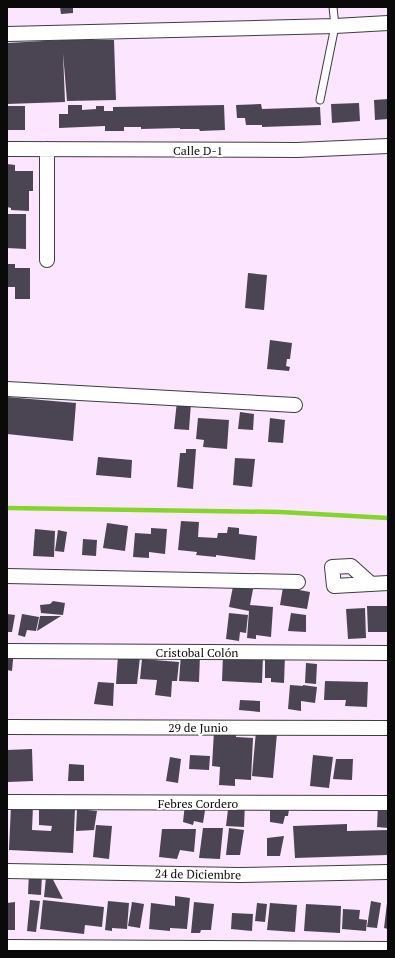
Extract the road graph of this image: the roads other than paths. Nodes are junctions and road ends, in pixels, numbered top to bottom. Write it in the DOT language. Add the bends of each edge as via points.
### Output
graph roads {
  1 [pos="333,7"];
  2 [pos="388,23"];
  3 [pos="335,26"];
  4 [pos="7,34"];
  5 [pos="320,100"];
  6 [pos="388,146"];
  7 [pos="7,149"];
  8 [pos="47,149"];
  9 [pos="47,260"];
  10 [pos="7,389"];
  11 [pos="296,405"];
  12 [pos="7,576"];
  13 [pos="298,582"];
  14 [pos="388,583"];
  15 [pos="371,584"];
  16 [pos="7,651"];
  17 [pos="388,653"];
  18 [pos="7,727"];
  19 [pos="388,728"];
  20 [pos="7,802"];
  21 [pos="388,803"];
  22 [pos="7,871"];
  23 [pos="388,872"];
  24 [pos="7,947"];
  25 [pos="388,949"];
  1 -- 3 [label="lane"];
  2 -- 3 [label="street"];
  3 -- 4 [label="street"];
  3 -- 5 [label="lane"];
  6 -- 8 [label="street, Calle D-1" via="297,150"];
  7 -- 8 [label="street, Calle D-1"];
  8 -- 9 [label="street"];
  10 -- 11 [label="street"];
  12 -- 13 [label="street"];
  14 -- 15 [label="street"];
  16 -- 17 [label="street, Cristobal Colón"];
  18 -- 19 [label="street, 29 de Junio"];
  20 -- 21 [label="street, Febres Cordero"];
  22 -- 23 [label="street, 24 de Diciembre" via="239,875"];
  24 -- 25 [label="street"];
}
